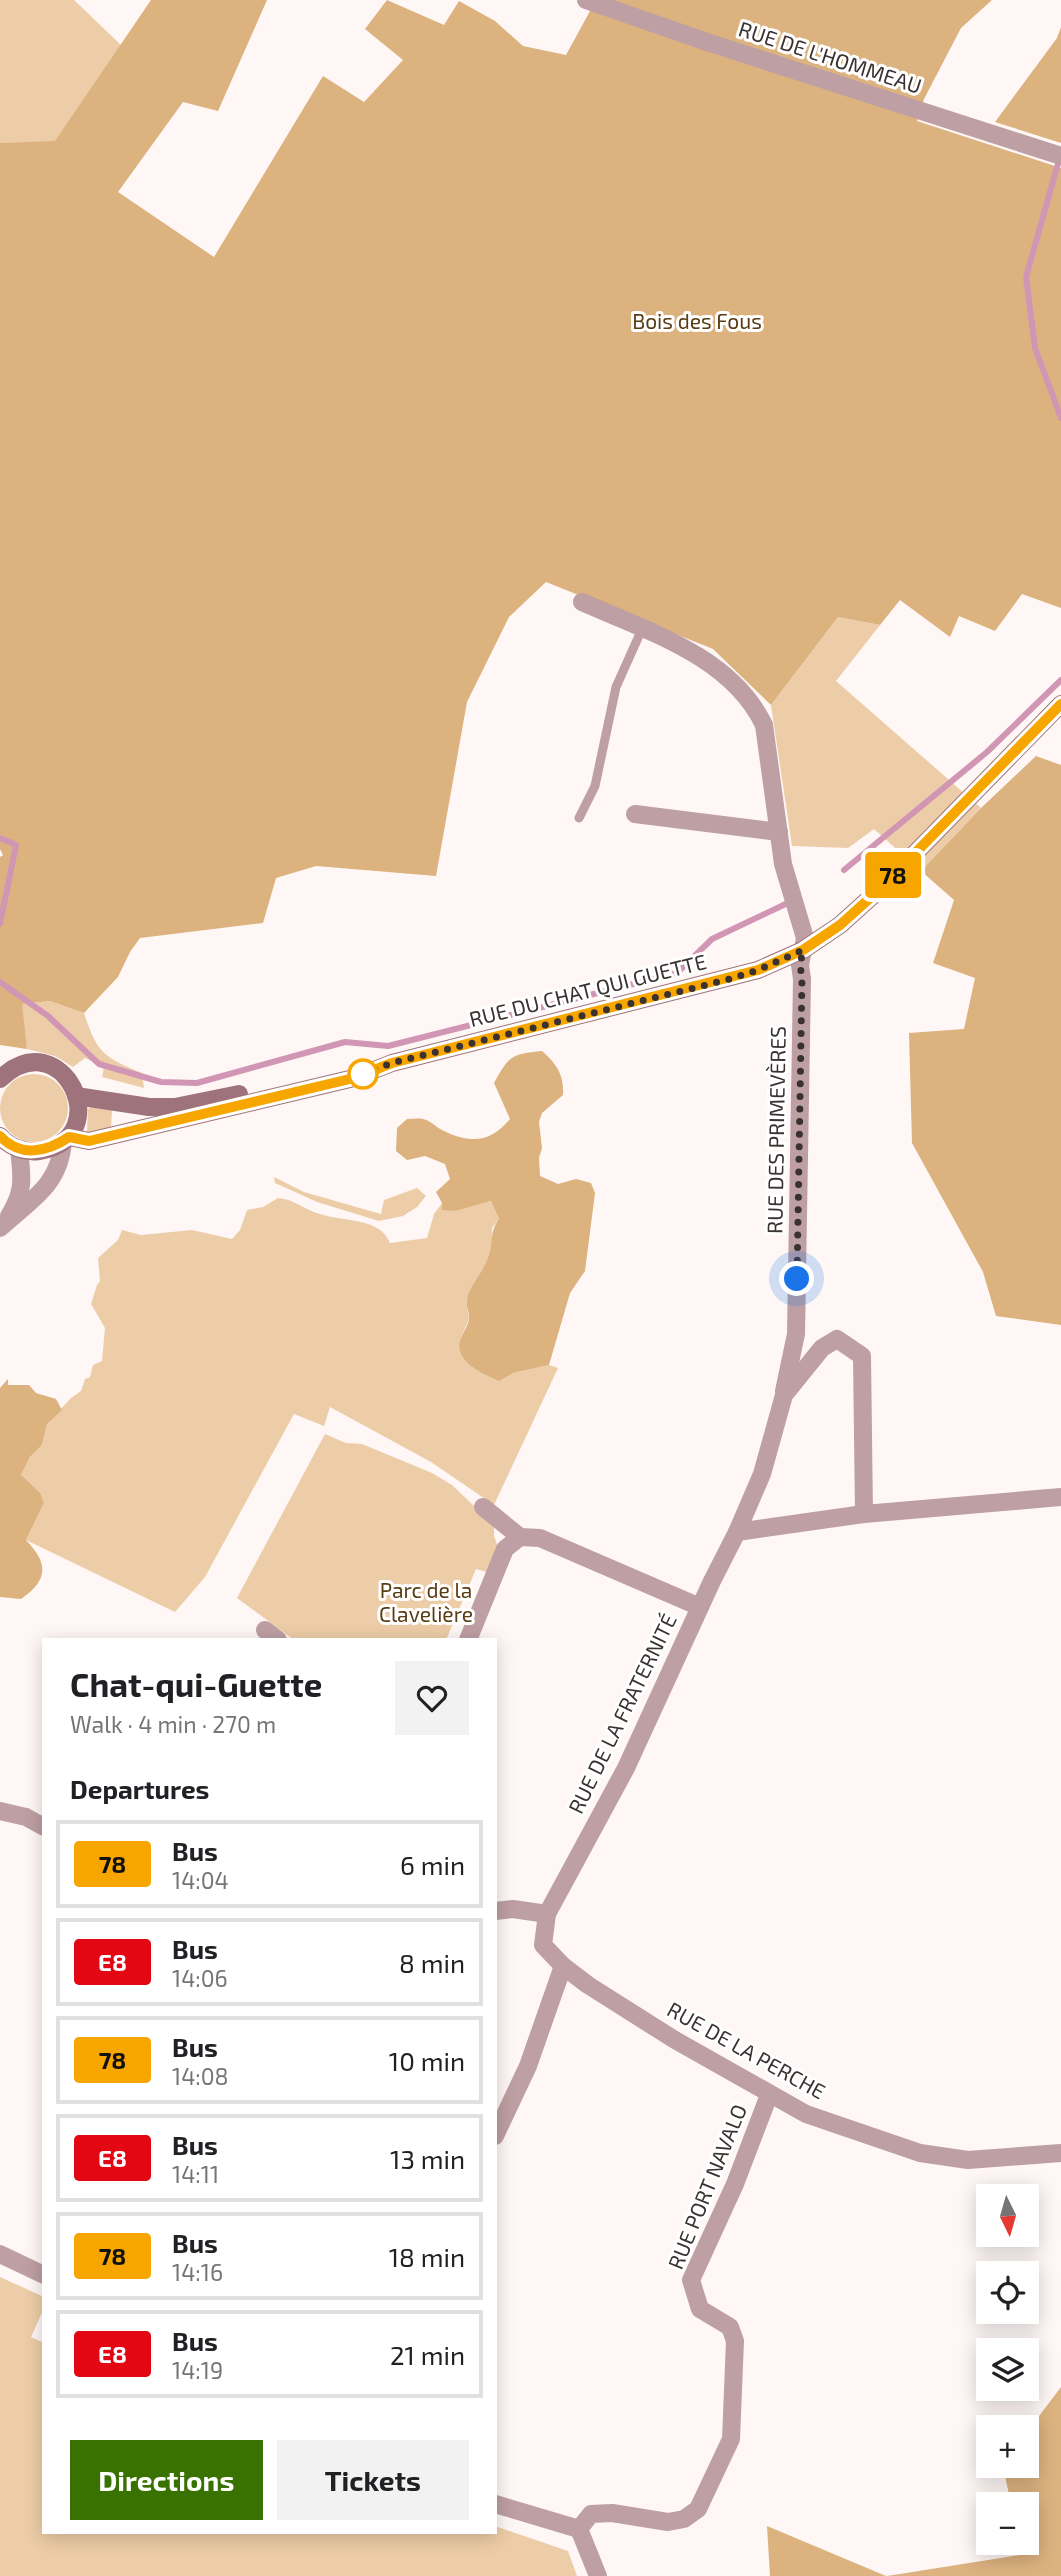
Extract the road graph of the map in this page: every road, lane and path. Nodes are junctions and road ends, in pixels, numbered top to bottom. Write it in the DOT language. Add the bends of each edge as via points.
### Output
graph roads {
  1 [pos="586,0"];
  2 [pos="1061,156"];
  3 [pos="582,602"];
  4 [pos="642,628"];
  5 [pos="1061,704"];
  6 [pos="635,814"];
  7 [pos="579,818"];
  8 [pos="779,832"];
  9 [pos="803,950"];
  10 [pos="0,1058"];
  11 [pos="20,1064"];
  12 [pos="380,1066"];
  13 [pos="0,1079"];
  14 [pos="76,1096"];
  15 [pos="66,1139"];
  16 [pos="6,1141"];
  17 [pos="1,1226"];
  18 [pos="784,1395"];
  19 [pos="1061,1496"];
  20 [pos="483,1507"];
  21 [pos="864,1514"];
  22 [pos="737,1532"];
  23 [pos="520,1537"];
  24 [pos="700,1607"];
  25 [pos="469,1638"];
  26 [pos="0,1811"];
  27 [pos="42,1826"];
  28 [pos="497,1911"];
  29 [pos="547,1914"];
  30 [pos="563,1966"];
  31 [pos="769,2095"];
  32 [pos="497,2132"];
  33 [pos="1061,2153"];
  34 [pos="0,2255"];
  35 [pos="42,2274"];
  36 [pos="497,2505"];
  37 [pos="579,2529"];
  38 [pos="598,2576"];
  1 -- 2 [label="street, RUE DE L'HOMMEAU"];
  3 -- 4 [label="street, RUE DES PRIMEVÈRES"];
  4 -- 7 [label="lane" via="616,687 595,786"];
  4 -- 8 [label="street, RUE DES PRIMEVÈRES" via="721,671 758,714 764,725"];
  5 -- 9 [label="main road, RUE DU CHAT QUI GUETTE" via="880,889"];
  6 -- 8 [label="street"];
  8 -- 9 [label="street, RUE DES PRIMEVÈRES" via="783,864 805,939"];
  9 -- 12 [label="main road, RUE DU CHAT QUI GUETTE" via="730,979"];
  9 -- 18 [label="street, RUE DES PRIMEVÈRES" via="796,1334"];
  10 -- 11 [label="main road"];
  11 -- 13 [label="main road"];
  11 -- 14 [label="main road" via="42,1064 62,1072"];
  12 -- 14 [label="main road, RUE DU CHAT QUI GUETTE" via="175,1107"];
  12 -- 15 [label="main road, RUE DU CHAT QUI GUETTE" via="354,1078 89,1141"];
  14 -- 15 [label="main road" via="80,1108 77,1122"];
  15 -- 16 [label="main road, RUE DU CHAT QUI GUETTE" via="42,1150"];
  15 -- 17 [label="street" via="48,1184"];
  16 -- 17 [label="street" via="23,1184 19,1200"];
  18 -- 21 [label="street" via="822,1348 837,1339 862,1356"];
  18 -- 22 [label="street, RUE DES PRIMEVÈRES" via="762,1474"];
  19 -- 21 [label="street"];
  20 -- 23 [label="street"];
  21 -- 22 [label="street"];
  22 -- 24 [label="street, RUE DE LA FRATERNITÉ"];
  23 -- 24 [label="street" via="540,1538"];
  23 -- 25 [label="street" via="505,1549"];
  24 -- 29 [label="street, RUE DE LA FRATERNITÉ" via="626,1768"];
  26 -- 27 [label="street"];
  28 -- 29 [label="street"];
  29 -- 30 [label="street, RUE DE LA PERCHE" via="543,1945"];
  30 -- 31 [label="street, RUE DE LA PERCHE"];
  30 -- 32 [label="street" via="528,2066"];
  31 -- 33 [label="street, RUE DE LA PERCHE" via="806,2114 920,2153 968,2160"];
  31 -- 37 [label="street, RUE PORT NAVALO" via="691,2280 700,2309 730,2327 735,2341 731,2439 698,2509 684,2519 668,2522 592,2514"];
  34 -- 35 [label="street"];
  36 -- 37 [label="street"];
  37 -- 38 [label="street"];
}
